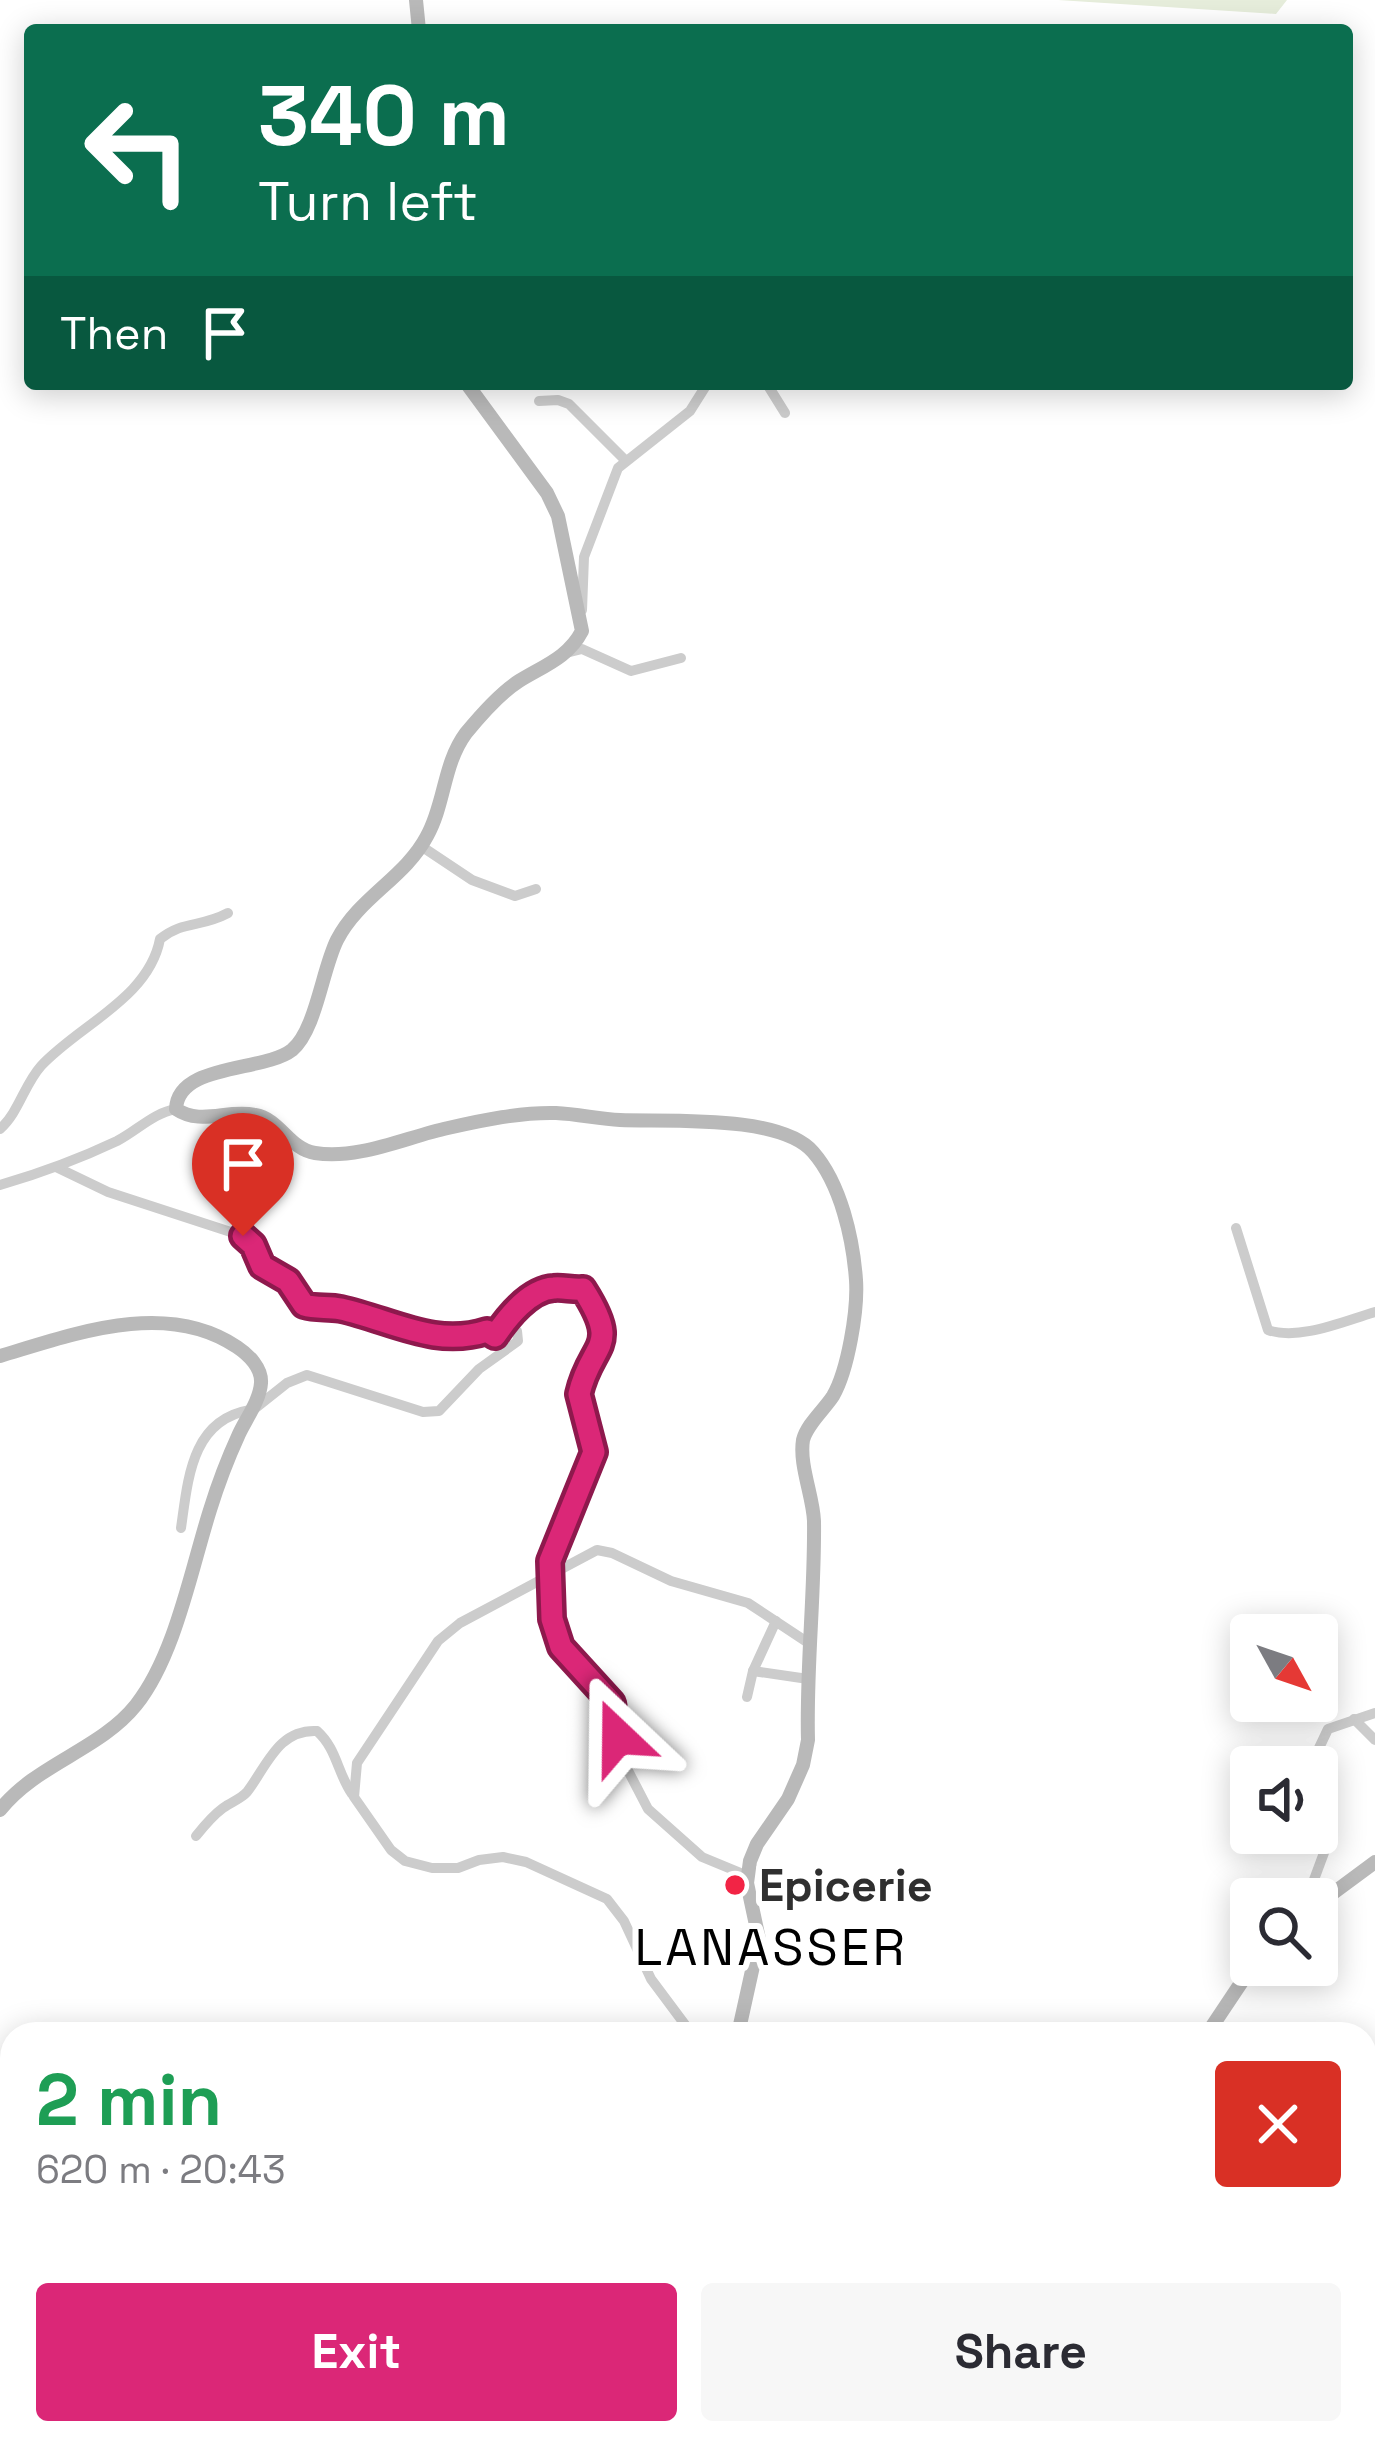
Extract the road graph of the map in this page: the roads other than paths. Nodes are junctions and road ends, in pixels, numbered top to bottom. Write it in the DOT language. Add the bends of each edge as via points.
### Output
graph roads {
  1 [pos="471,390"];
  2 [pos="702,390"];
  3 [pos="771,390"];
  4 [pos="539,401"];
  5 [pos="785,413"];
  6 [pos="625,460"];
  7 [pos="582,615"];
  8 [pos="566,653"];
  9 [pos="681,658"];
  10 [pos="421,846"];
  11 [pos="536,889"];
  12 [pos="228,913"];
  13 [pos="176,1109"];
  14 [pos="0,1129"];
  15 [pos="56,1167"];
  16 [pos="0,1185"];
  17 [pos="1236,1228"];
  18 [pos="1375,1312"];
  19 [pos="507,1324"];
  20 [pos="0,1356"];
  21 [pos="250,1412"];
  22 [pos="181,1528"];
  23 [pos="549,1577"];
  24 [pos="776,1621"];
  25 [pos="810,1644"];
  26 [pos="753,1671"];
  27 [pos="808,1678"];
  28 [pos="747,1697"];
  29 [pos="1375,1713"];
  30 [pos="1354,1719"];
  31 [pos="1375,1740"];
  32 [pos="1320,1746"];
  33 [pos="354,1797"];
  34 [pos="0,1810"];
  35 [pos="196,1836"];
  36 [pos="1375,1862"];
  37 [pos="748,1876"];
  38 [pos="1338,1889"];
  39 [pos="1239,1986"];
  40 [pos="683,2022"];
  41 [pos="741,2022"];
  42 [pos="1215,2022"];
  1 -- 7 [label="street" via="547,493"];
  2 -- 6 [label="street" via="678,422"];
  3 -- 5 [label="street"];
  4 -- 6 [label="street" via="569,404"];
  6 -- 7 [label="street" via="584,557"];
  7 -- 8 [label="street" via="582,631"];
  8 -- 9 [label="street" via="581,649 631,671"];
  8 -- 10 [label="street" via="514,684 466,733"];
  10 -- 11 [label="street" via="472,880 515,896"];
  10 -- 13 [label="street" via="339,936 292,1049 202,1078 184,1088"];
  12 -- 14 [label="street" via="207,925 176,926 160,939 140,981 38,1069"];
  13 -- 15 [label="street"];
  13 -- 25 [label="street" via="203,1118 262,1116 315,1153 556,1113 715,1121 811,1149 847,1226 856,1280 837,1390 802,1450 814,1515"];
  15 -- 16 [label="street"];
  15 -- 19 [label="street" via="243,1236 262,1266 310,1307 428,1336 495,1336"];
  17 -- 18 [label="street" via="1268,1330 1296,1333"];
  19 -- 21 [label="street" via="518,1341 440,1411 308,1375"];
  19 -- 23 [label="street" via="525,1301 558,1287 583,1289 600,1315 599,1354 579,1394 594,1452"];
  20 -- 21 [label="street" via="115,1324 194,1329 255,1363 261,1384"];
  21 -- 22 [label="street" via="219,1422 193,1455"];
  21 -- 34 [label="street" via="140,1700"];
  23 -- 24 [label="street" via="604,1550"];
  23 -- 33 [label="street" via="438,1641 357,1762"];
  23 -- 37 [label="street" via="561,1647 612,1703 622,1759 640,1799 702,1857"];
  24 -- 25 [label="street"];
  24 -- 26 [label="street"];
  25 -- 27 [label="street"];
  26 -- 27 [label="street"];
  26 -- 28 [label="street"];
  27 -- 37 [label="street" via="803,1765 757,1844"];
  29 -- 30 [label="street"];
  30 -- 31 [label="street"];
  30 -- 32 [label="street" via="1328,1730"];
  33 -- 35 [label="street" via="334,1749 304,1730 288,1737 243,1796"];
  33 -- 40 [label="street" via="405,1861 458,1868 503,1857 607,1899"];
  36 -- 38 [label="street"];
  37 -- 41 [label="street" via="759,1939"];
  39 -- 42 [label="street"];
}
